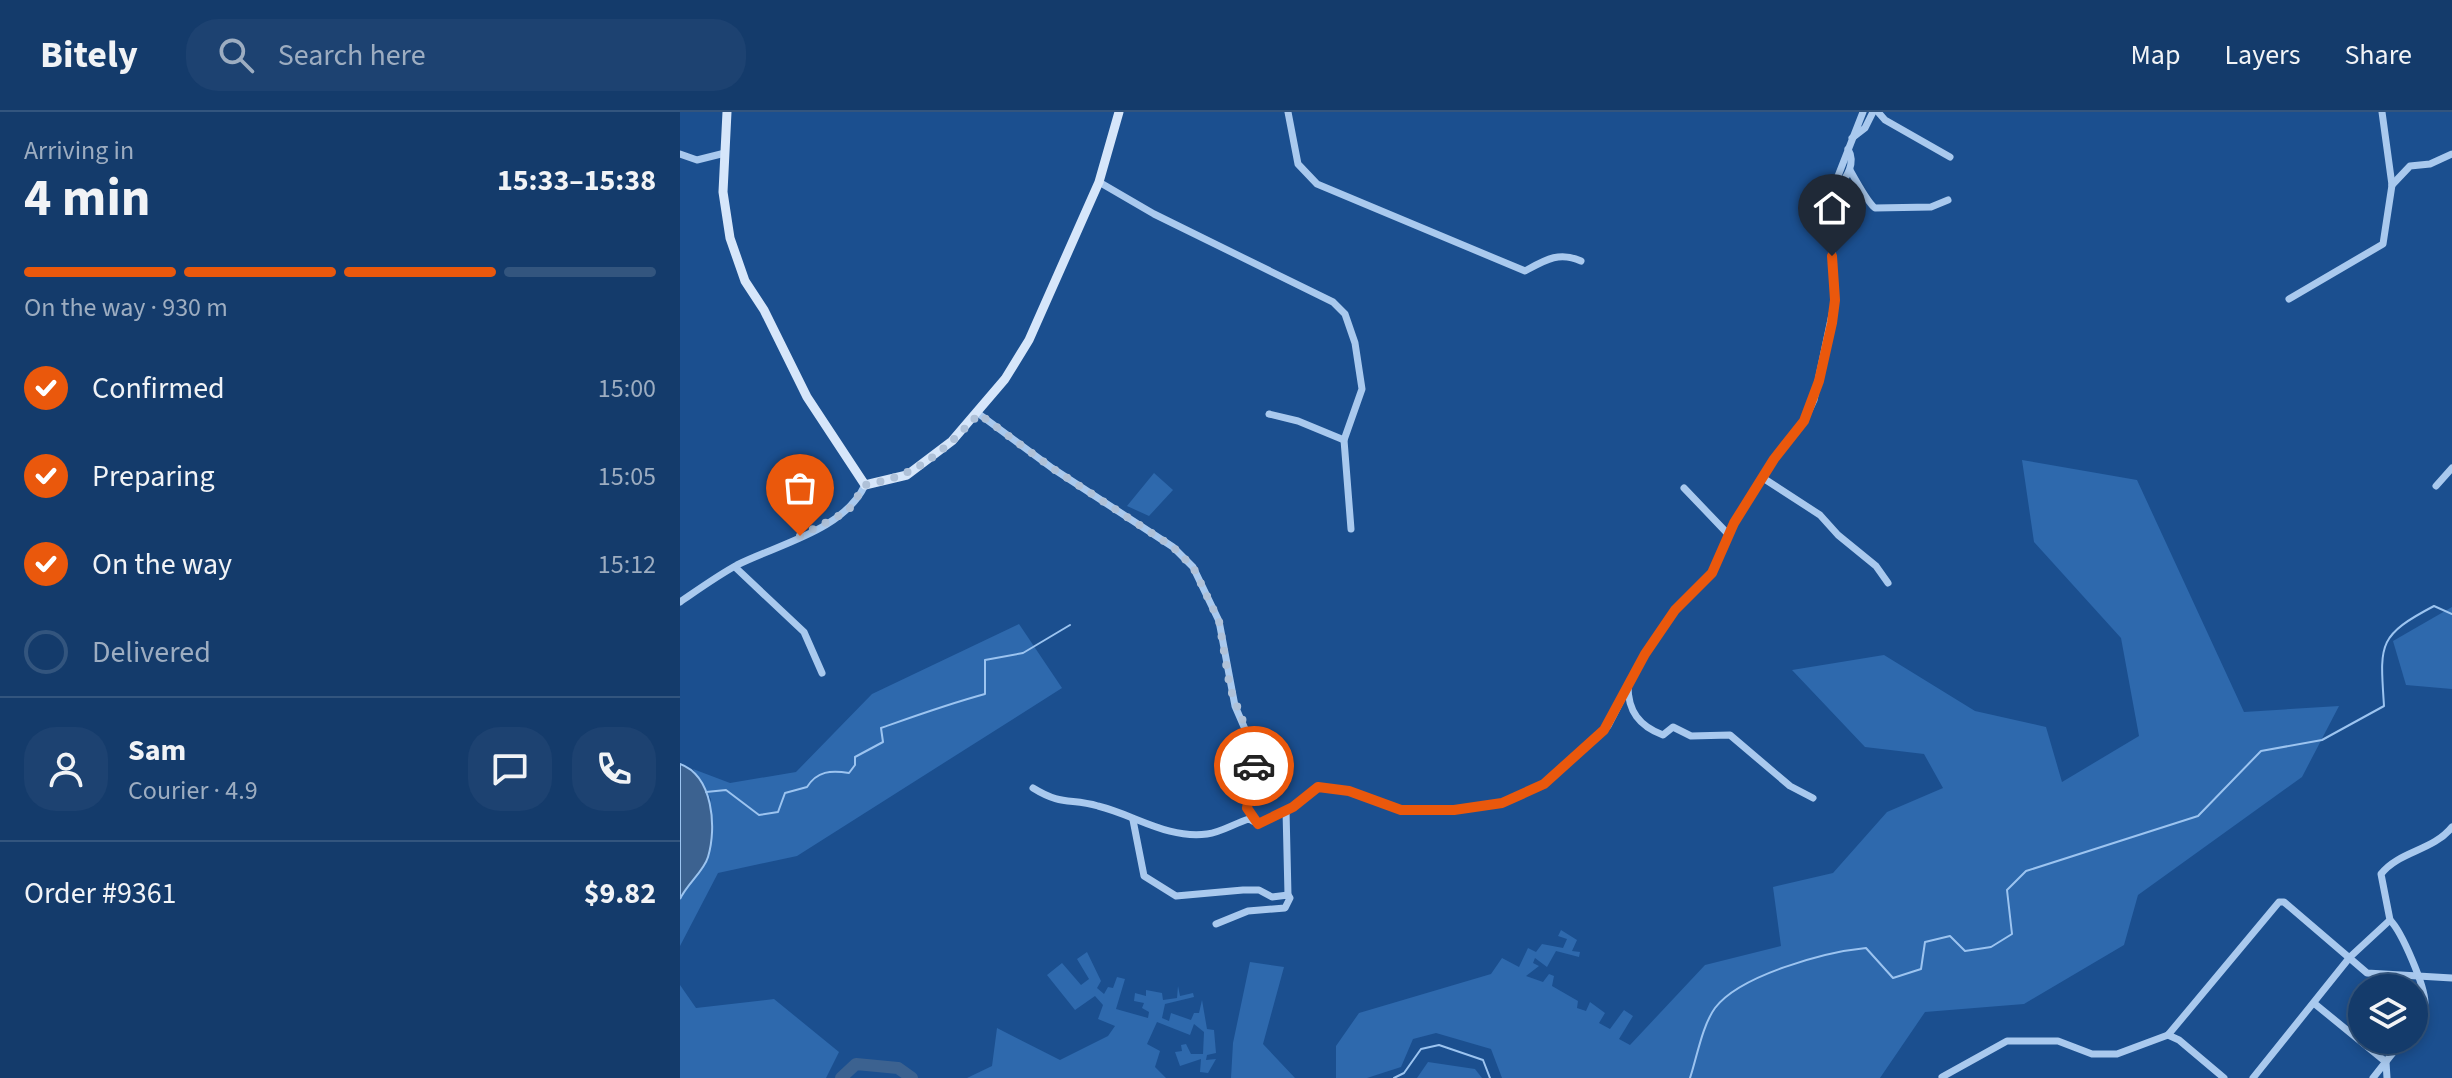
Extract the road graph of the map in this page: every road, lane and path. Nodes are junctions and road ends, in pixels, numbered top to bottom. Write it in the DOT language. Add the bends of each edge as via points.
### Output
graph roads {
  1 [pos="727,112"];
  2 [pos="1119,112"];
  3 [pos="1288,112"];
  4 [pos="1863,112"];
  5 [pos="1875,112"];
  6 [pos="2382,112"];
  7 [pos="1852,138"];
  8 [pos="1848,149"];
  9 [pos="725,153"];
  10 [pos="680,154"];
  11 [pos="2452,154"];
  12 [pos="1950,157"];
  13 [pos="1850,170"];
  14 [pos="1099,182"];
  15 [pos="2392,185"];
  16 [pos="1835,194"];
  17 [pos="1948,200"];
  18 [pos="1581,261"];
  19 [pos="2289,299"];
  20 [pos="979,414"];
  21 [pos="1269,414"];
  22 [pos="1344,440"];
  23 [pos="2452,468"];
  24 [pos="1763,478"];
  25 [pos="865,485"];
  26 [pos="2436,486"];
  27 [pos="1684,488"];
  28 [pos="1351,529"];
  29 [pos="1728,534"];
  30 [pos="735,567"];
  31 [pos="1888,583"];
  32 [pos="680,602"];
  33 [pos="822,673"];
  34 [pos="1628,683"];
  35 [pos="1033,788"];
  36 [pos="1813,798"];
  37 [pos="1286,810"];
  38 [pos="1133,820"];
  39 [pos="1258,824"];
  40 [pos="2452,827"];
  41 [pos="1288,895"];
  42 [pos="2390,920"];
  43 [pos="1216,924"];
  44 [pos="2350,957"];
  45 [pos="2372,974"];
  46 [pos="2415,974"];
  47 [pos="2428,977"];
  48 [pos="2452,978"];
  49 [pos="2315,1004"];
  50 [pos="2168,1035"];
  51 [pos="2392,1054"];
  52 [pos="2386,1062"];
  53 [pos="1942,1077"];
  54 [pos="2224,1078"];
  55 [pos="2253,1078"];
  56 [pos="2373,1078"];
  57 [pos="2387,1078"];
  1 -- 9 [label="main road"];
  2 -- 14 [label="main road"];
  3 -- 18 [label="street" via="1298,164 1317,184 1525,271 1556,256"];
  4 -- 7 [label="street"];
  5 -- 7 [label="street"];
  5 -- 12 [label="street"];
  6 -- 15 [label="street"];
  7 -- 8 [label="street"];
  8 -- 13 [label="street"];
  8 -- 16 [label="street"];
  9 -- 10 [label="street" via="697,160"];
  9 -- 25 [label="main road" via="726,221 745,281 807,397"];
  11 -- 15 [label="street" via="2410,166"];
  13 -- 16 [label="street"];
  13 -- 17 [label="street" via="1875,208 1931,207"];
  14 -- 20 [label="main road" via="1029,340"];
  14 -- 22 [label="street" via="1320,295 1345,314 1362,389"];
  15 -- 19 [label="street" via="2383,244"];
  16 -- 24 [label="street" via="1835,300 1819,381 1804,421"];
  20 -- 25 [label="main road" via="907,475"];
  20 -- 39 [label="street" via="1173,547 1193,567 1219,621 1235,706 1255,752 1247,808"];
  21 -- 22 [label="street"];
  22 -- 28 [label="street"];
  23 -- 26 [label="street"];
  24 -- 29 [label="street"];
  24 -- 31 [label="street" via="1820,515"];
  25 -- 30 [label="street" via="839,517"];
  27 -- 29 [label="street"];
  29 -- 34 [label="street" via="1712,573 1675,610"];
  30 -- 32 [label="street"];
  30 -- 33 [label="street" via="804,632"];
  34 -- 36 [label="street" via="1631,711 1653,731 1663,735 1673,727 1691,736 1730,735 1790,786"];
  34 -- 37 [label="street" via="1604,730 1554,777 1524,796 1431,812 1389,808 1327,787 1313,789"];
  35 -- 38 [label="street" via="1059,802 1098,805"];
  37 -- 39 [label="street"];
  37 -- 41 [label="street"];
  38 -- 39 [label="street" via="1195,834 1249,819"];
  38 -- 41 [label="street" via="1144,876 1176,896 1243,890"];
  40 -- 42 [label="street" via="2381,874"];
  41 -- 43 [label="street" via="1285,908 1248,911"];
  42 -- 44 [label="street"];
  42 -- 46 [label="street" via="2399,929"];
  44 -- 45 [label="street"];
  44 -- 49 [label="street"];
  44 -- 50 [label="street" via="2279,902"];
  47 -- 48 [label="street"];
  49 -- 52 [label="street"];
  49 -- 55 [label="street"];
  50 -- 53 [label="street" via="2117,1054 2092,1054 2058,1041 2007,1041"];
  50 -- 54 [label="street"];
  51 -- 52 [label="street"];
  52 -- 56 [label="street"];
  52 -- 57 [label="street"];
}
